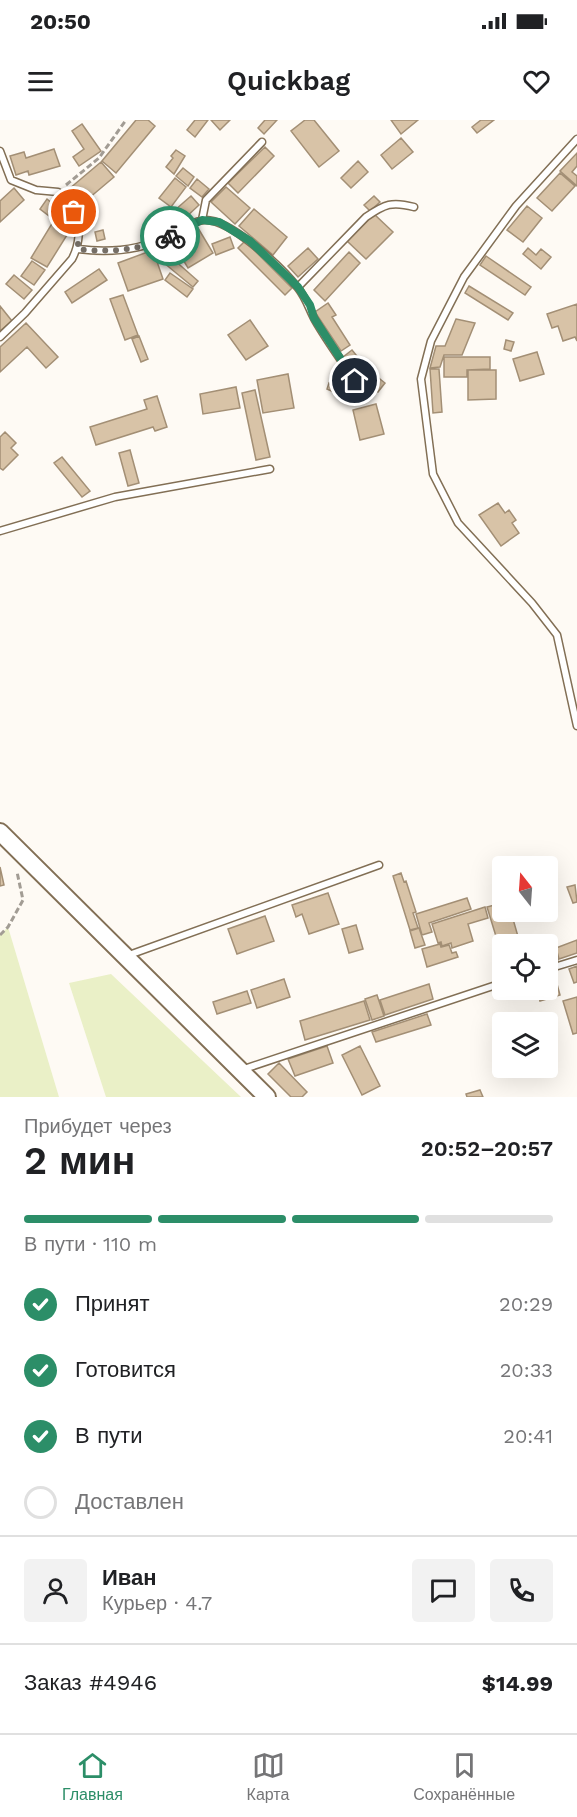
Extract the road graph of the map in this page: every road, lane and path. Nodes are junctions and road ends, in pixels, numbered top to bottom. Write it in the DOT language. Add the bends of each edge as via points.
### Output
graph roads {
  1 [pos="126,120"];
  2 [pos="577,139"];
  3 [pos="262,141"];
  4 [pos="0,151"];
  5 [pos="58,192"];
  6 [pos="414,207"];
  7 [pos="202,220"];
  8 [pos="78,249"];
  9 [pos="298,287"];
  10 [pos="0,337"];
  11 [pos="355,381"];
  12 [pos="270,469"];
  13 [pos="0,531"];
  14 [pos="577,726"];
  15 [pos="6,838"];
  16 [pos="379,865"];
  17 [pos="0,935"];
  18 [pos="126,956"];
  19 [pos="577,960"];
  20 [pos="558,966"];
  21 [pos="492,986"];
  22 [pos="240,1070"];
  23 [pos="267,1097"];
  1 -- 5 [label="path" via="99,158"];
  2 -- 14 [label="lane" via="516,206 464,277 431,341 421,379 434,474 458,523 557,635"];
  3 -- 7 [label="lane" via="206,200"];
  4 -- 5 [label="lane" via="11,180 36,190"];
  5 -- 8 [label="lane" via="74,212"];
  6 -- 9 [label="lane" via="389,204 366,217"];
  7 -- 8 [label="lane" via="164,239 121,251"];
  7 -- 9 [label="lane" via="219,222 250,241"];
  8 -- 10 [label="lane" via="25,314"];
  9 -- 11 [label="lane"];
  12 -- 13 [label="lane" via="115,497"];
  15 -- 17 [label="path" via="23,900"];
  15 -- 18 [label="street"];
  16 -- 18 [label="lane"];
  18 -- 22 [label="street"];
  19 -- 20 [label="lane"];
  21 -- 22 [label="lane"];
  22 -- 23 [label="street"];
}
